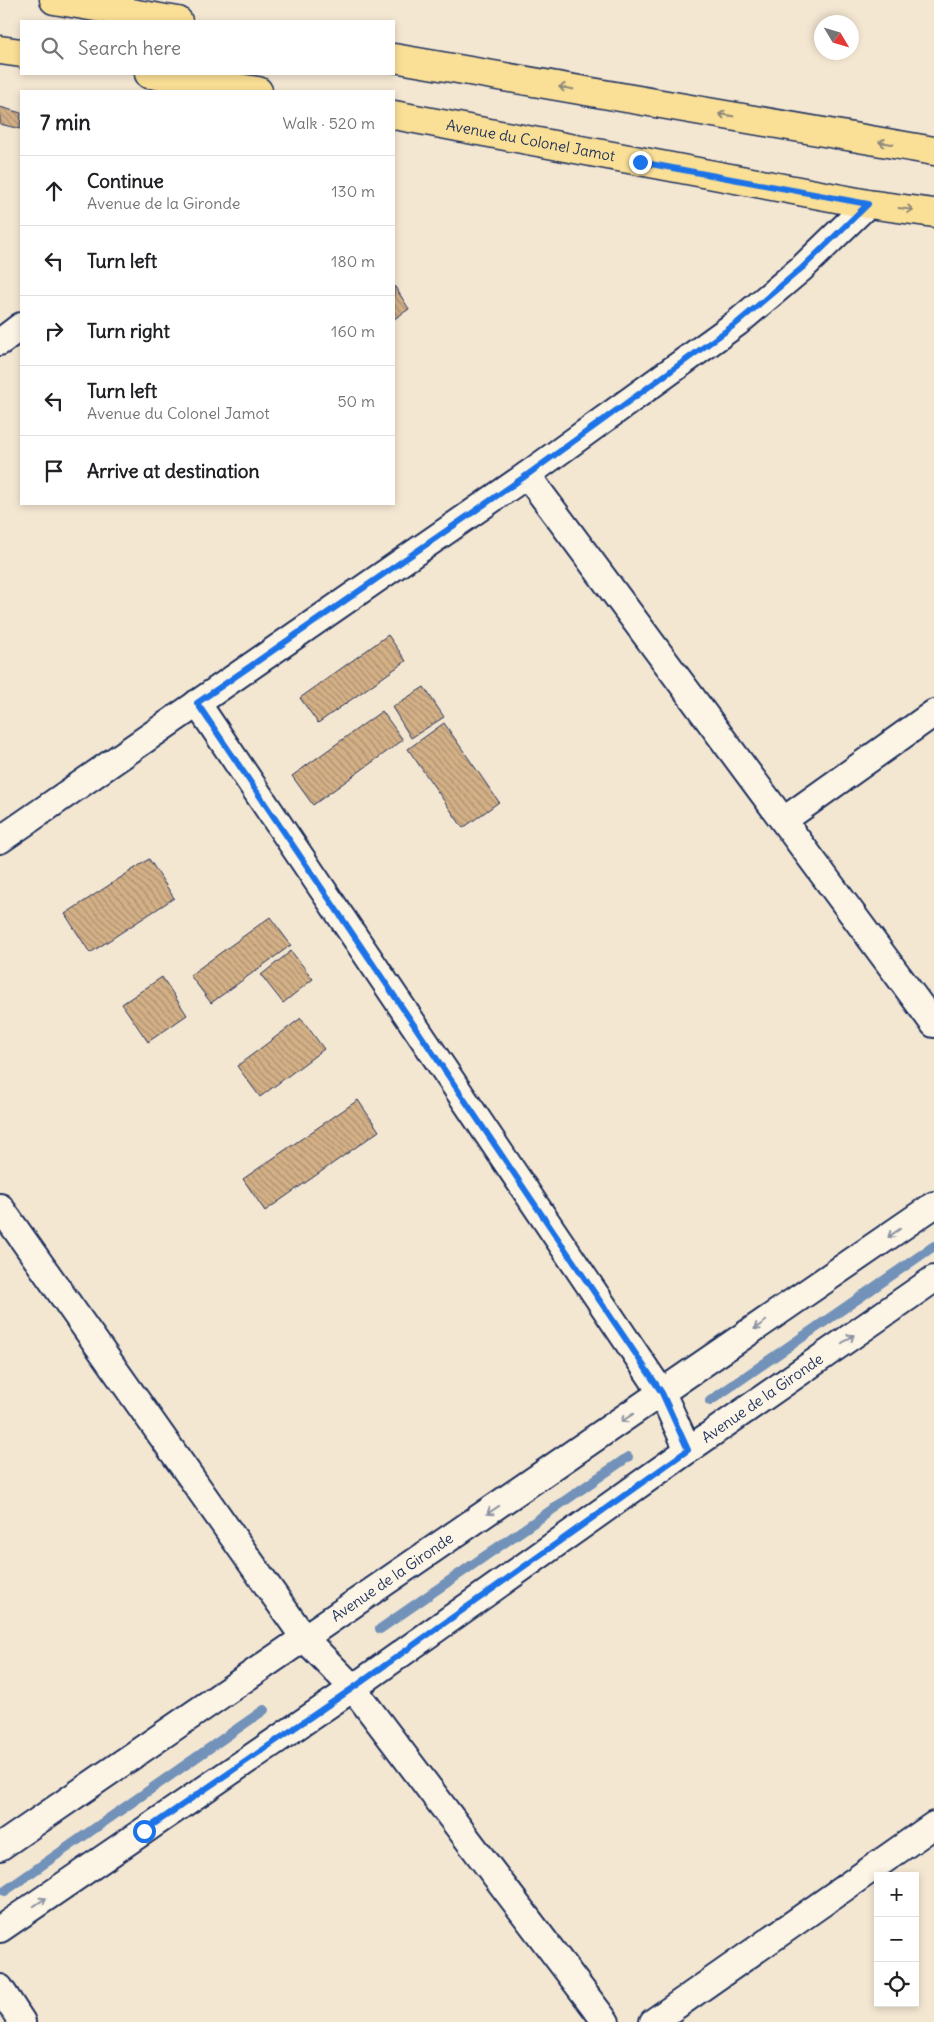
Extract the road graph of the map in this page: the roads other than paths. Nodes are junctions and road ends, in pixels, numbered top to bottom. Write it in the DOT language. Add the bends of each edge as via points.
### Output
graph roads {
  1 [pos="54,0"];
  2 [pos="172,20"];
  3 [pos="0,50"];
  4 [pos="20,53"];
  5 [pos="395,58"];
  6 [pos="155,75"];
  7 [pos="252,90"];
  8 [pos="395,115"];
  9 [pos="934,151"];
  10 [pos="868,204"];
  11 [pos="934,213"];
  12 [pos="20,327"];
  13 [pos="0,342"];
  14 [pos="527,475"];
  15 [pos="197,703"];
  16 [pos="934,713"];
  17 [pos="784,820"];
  18 [pos="0,840"];
  19 [pos="934,1024"];
  20 [pos="934,1205"];
  21 [pos="0,1207"];
  22 [pos="934,1279"];
  23 [pos="662,1393"];
  24 [pos="688,1450"];
  25 [pos="305,1639"];
  26 [pos="353,1688"];
  27 [pos="934,1825"];
  28 [pos="0,1847"];
  29 [pos="0,1929"];
  30 [pos="0,1988"];
  31 [pos="22,2022"];
  32 [pos="606,2022"];
  33 [pos="653,2022"];
  1 -- 2 [label="main road"];
  3 -- 4 [label="main road"];
  9 -- 5 [label="main road, one-way"];
  6 -- 7 [label="main road"];
  8 -- 10 [label="main road, Avenue du Colonel Jamot"];
  10 -- 11 [label="main road, Avenue du Colonel Jamot, one-way"];
  10 -- 14 [label="street" via="802,268 737,323"];
  12 -- 13 [label="street"];
  14 -- 15 [label="street"];
  14 -- 17 [label="street"];
  15 -- 18 [label="street"];
  15 -- 23 [label="street"];
  16 -- 17 [label="street"];
  17 -- 19 [label="street"];
  20 -- 23 [label="street, Avenue de la Gironde, one-way"];
  21 -- 25 [label="street"];
  24 -- 22 [label="street, Avenue de la Gironde, one-way"];
  23 -- 24 [label="street"];
  23 -- 25 [label="street, Avenue de la Gironde, one-way"];
  24 -- 26 [label="street, Avenue de la Gironde"];
  25 -- 26 [label="street"];
  25 -- 28 [label="street, Avenue de la Gironde"];
  29 -- 26 [label="street, Avenue de la Gironde, one-way"];
  26 -- 32 [label="street"];
  27 -- 33 [label="street"];
  30 -- 31 [label="street"];
}
